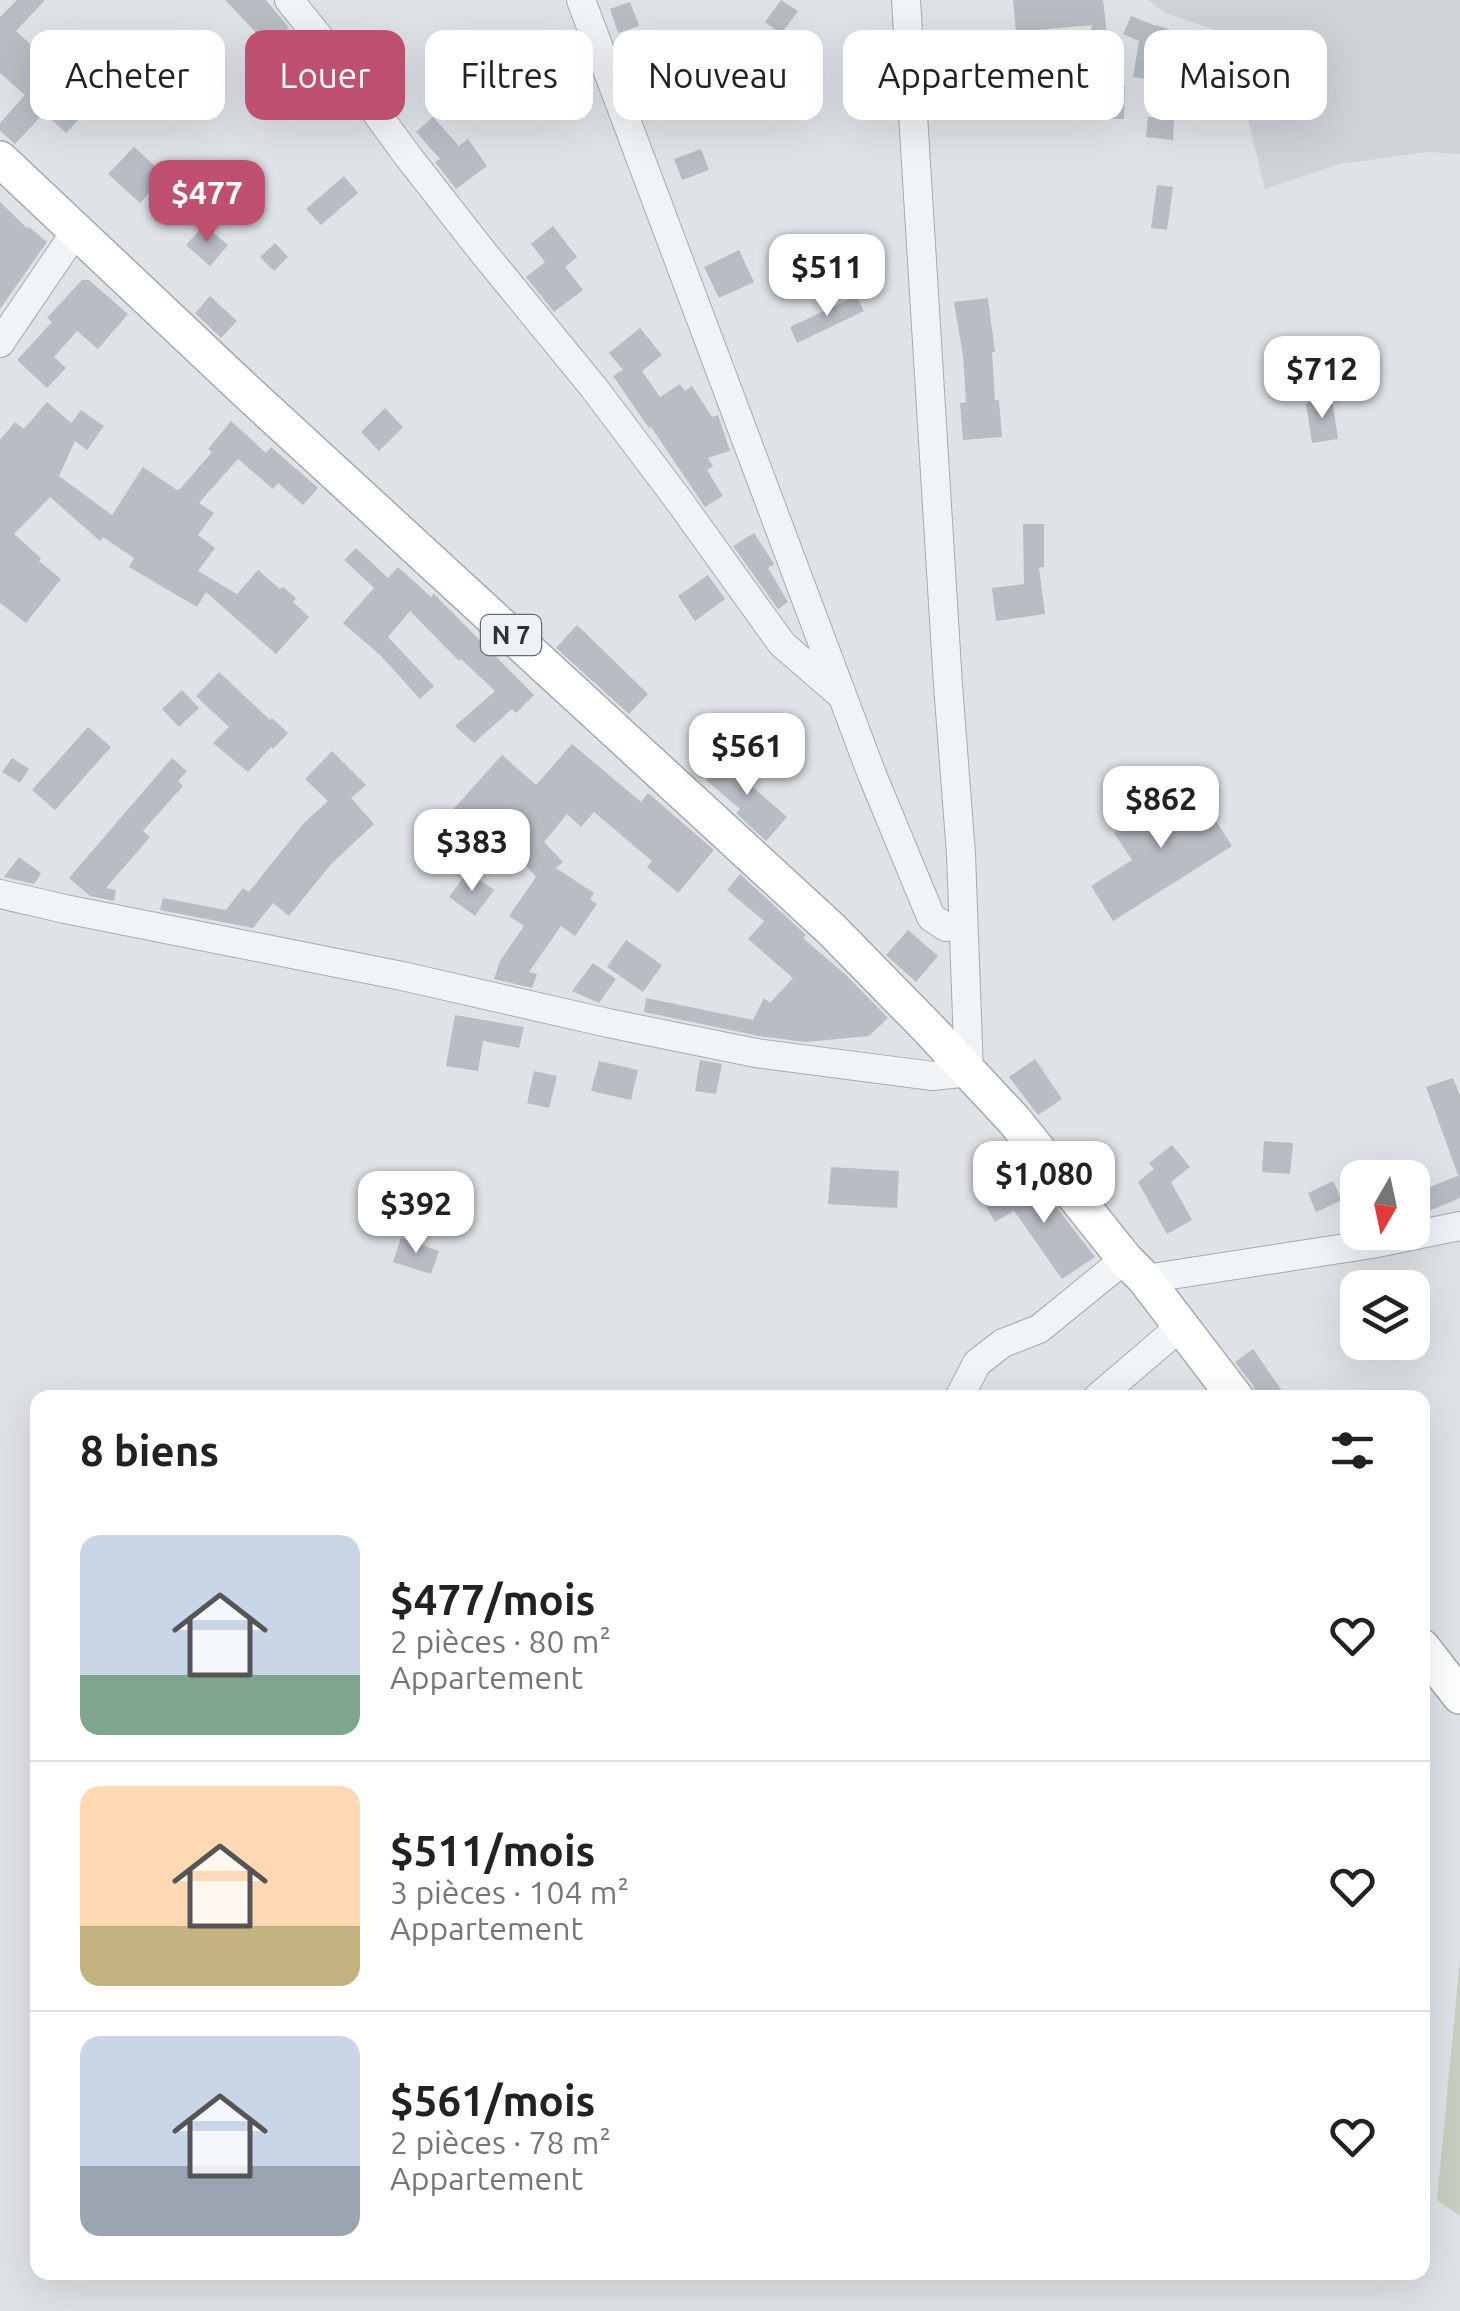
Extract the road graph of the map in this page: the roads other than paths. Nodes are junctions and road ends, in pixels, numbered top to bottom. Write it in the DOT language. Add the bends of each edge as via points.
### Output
graph roads {
  1 [pos="289,0"];
  2 [pos="581,0"];
  3 [pos="906,0"];
  4 [pos="908,30"];
  5 [pos="914,120"];
  6 [pos="0,159"];
  7 [pos="76,231"];
  8 [pos="0,343"];
  9 [pos="842,696"];
  10 [pos="0,894"];
  11 [pos="964,924"];
  12 [pos="969,1072"];
  13 [pos="1460,1226"];
  14 [pos="1135,1269"];
  15 [pos="1181,1326"];
  16 [pos="964,1390"];
  17 [pos="1106,1390"];
  18 [pos="1230,1390"];
  19 [pos="1430,1657"];
  20 [pos="1460,1696"];
  1 -- 9 [label="street" via="594,388 782,644"];
  2 -- 9 [label="street"];
  3 -- 4 [label="street"];
  5 -- 11 [label="street"];
  6 -- 7 [label="main road, N 7"];
  7 -- 8 [label="street"];
  7 -- 12 [label="main road, N 7" via="831,930"];
  9 -- 11 [label="street" via="930,917 946,927"];
  10 -- 12 [label="street" via="756,1053 933,1076"];
  11 -- 12 [label="street"];
  12 -- 14 [label="main road, N 7"];
  13 -- 14 [label="street" via="1372,1244"];
  14 -- 15 [label="main road, N 7"];
  14 -- 16 [label="street" via="1039,1329 1003,1343 978,1363"];
  15 -- 17 [label="street"];
  15 -- 18 [label="main road, N 7"];
  19 -- 20 [label="main road"];
}
